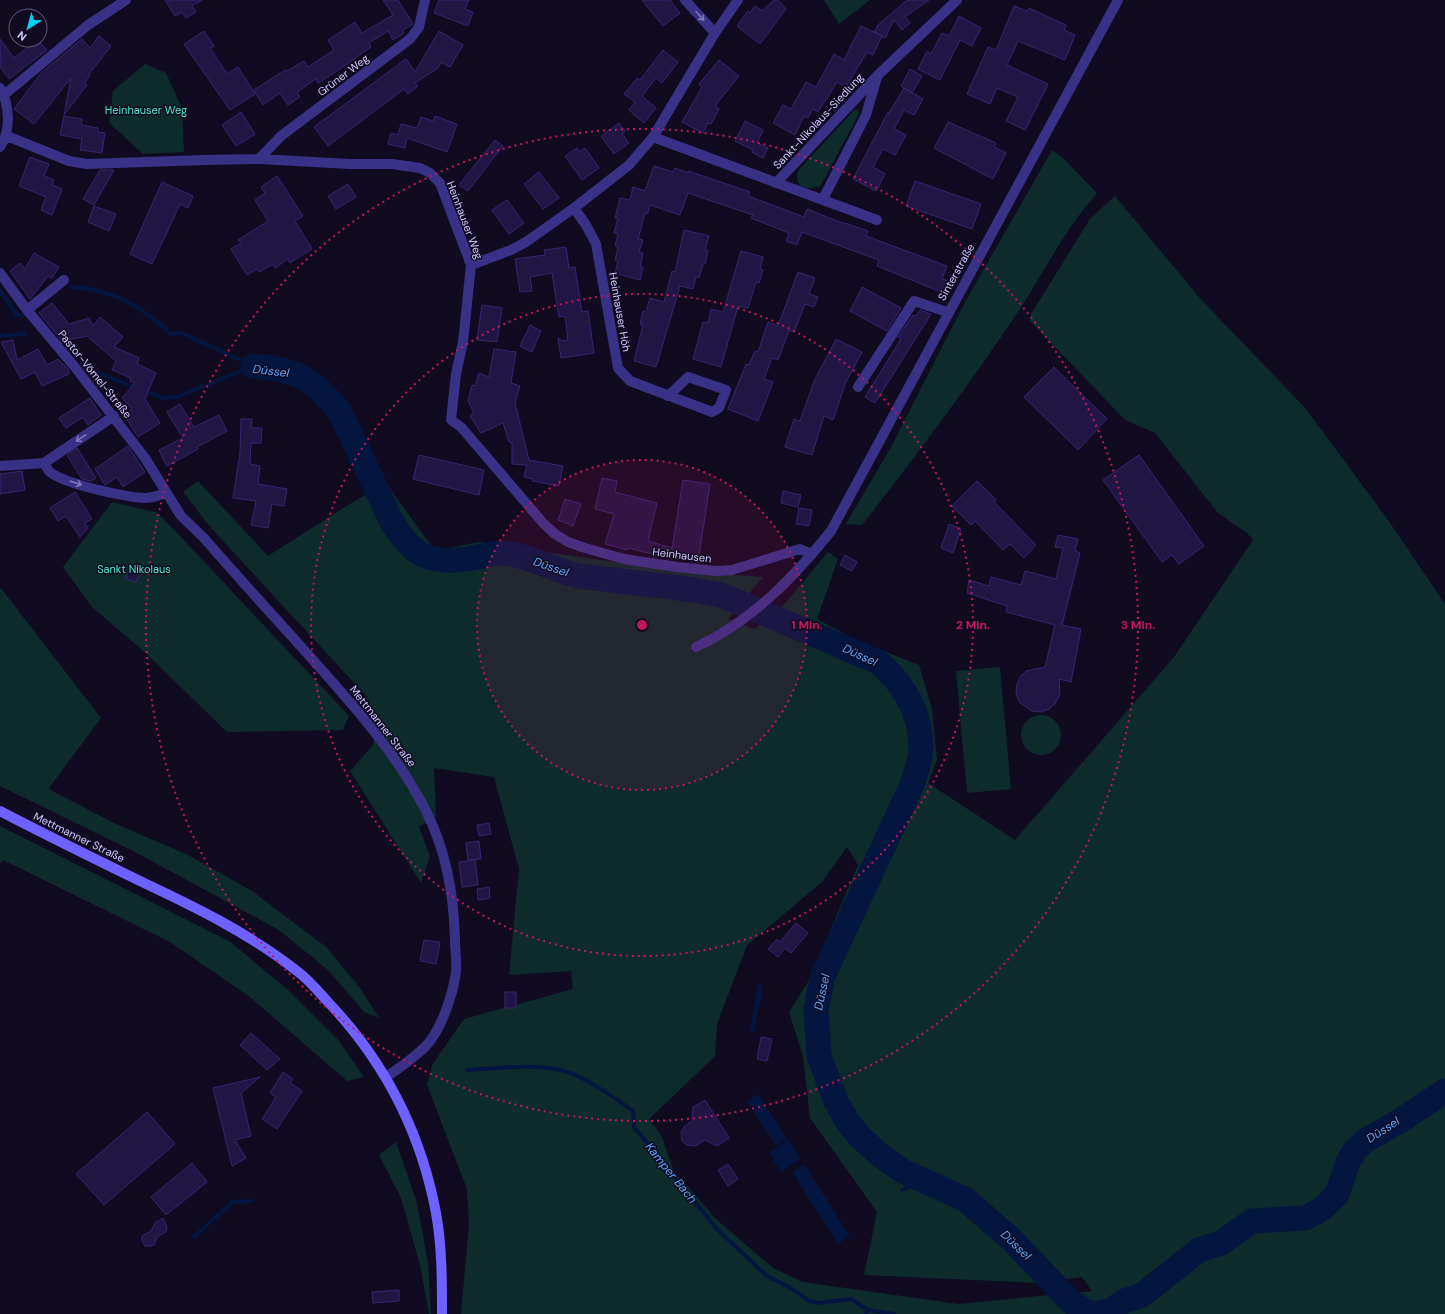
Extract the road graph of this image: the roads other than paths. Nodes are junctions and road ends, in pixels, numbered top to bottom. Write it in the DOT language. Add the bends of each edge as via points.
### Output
graph roads {
  1 [pos="126,0"];
  2 [pos="425,0"];
  3 [pos="685,0"];
  4 [pos="738,0"];
  5 [pos="956,0"];
  6 [pos="1118,0"];
  7 [pos="715,33"];
  8 [pos="878,75"];
  9 [pos="2,92"];
  10 [pos="6,136"];
  11 [pos="652,137"];
  12 [pos="0,147"];
  13 [pos="259,159"];
  14 [pos="776,183"];
  15 [pos="823,199"];
  16 [pos="574,208"];
  17 [pos="877,220"];
  18 [pos="471,265"];
  19 [pos="0,273"];
  20 [pos="64,280"];
  21 [pos="27,310"];
  22 [pos="947,312"];
  23 [pos="858,387"];
  24 [pos="668,396"];
  25 [pos="114,416"];
  26 [pos="451,420"];
  27 [pos="44,463"];
  28 [pos="0,466"];
  29 [pos="166,493"];
  30 [pos="812,554"];
  31 [pos="696,647"];
  32 [pos="0,811"];
  33 [pos="386,1077"];
  34 [pos="442,1314"];
  1 -- 9 [label="street" via="88,25"];
  2 -- 13 [label="street, Grüner Weg" via="419,27 410,39 281,136"];
  3 -- 7 [label="street, one-way"];
  4 -- 7 [label="street"];
  5 -- 8 [label="street, Sankt-Nikolaus-Siedlung"];
  6 -- 22 [label="street, Sinterstraße"];
  7 -- 11 [label="street"];
  8 -- 14 [label="street, Sankt-Nikolaus-Siedlung"];
  8 -- 15 [label="street, Sankt-Nikolaus-Siedlung" via="866,115"];
  9 -- 10 [label="street" via="8,112"];
  10 -- 12 [label="street"];
  10 -- 13 [label="street, Heinhauser Weg" via="69,161 87,164"];
  11 -- 14 [label="street, Sankt-Nikolaus-Siedlung"];
  11 -- 16 [label="street" via="629,166"];
  13 -- 18 [label="street, Heinhauser Weg" via="392,164 420,168 430,173 440,183"];
  14 -- 15 [label="street, Sankt-Nikolaus-Siedlung"];
  15 -- 17 [label="street, Sankt-Nikolaus-Siedlung"];
  16 -- 18 [label="street" via="526,242"];
  16 -- 24 [label="street, Heinhauser Höh" via="596,244 618,368 630,381"];
  18 -- 26 [label="street, Heinhauser Weg"];
  19 -- 21 [label="street, Pastor-Vömel-Straße"];
  20 -- 21 [label="street"];
  21 -- 25 [label="street, Pastor-Vömel-Straße"];
  22 -- 23 [label="street" via="914,301"];
  22 -- 30 [label="street, Sinterstraße" via="844,509 831,531"];
  24 -- 24 [label="street, Heinhauser Höh" via="688,377 726,390 719,408 712,412"];
  25 -- 27 [label="street, one-way"];
  25 -- 29 [label="street, Pastor-Vömel-Straße" via="145,458"];
  26 -- 30 [label="street, Heinhausen" via="461,427 544,524 568,542 624,559 716,571 748,567 800,549"];
  27 -- 28 [label="street"];
  27 -- 29 [label="street, one-way" via="50,472 96,490 145,498"];
  29 -- 33 [label="street, Mettmanner Straße" via="181,516 204,538 359,712 410,782 440,846 450,889 455,928 456,972 451,996 440,1023 426,1046"];
  30 -- 31 [label="street" via="740,622"];
  32 -- 33 [label="main road, Mettmanner Straße" via="196,908 269,951 298,972 337,1011"];
  33 -- 34 [label="main road, Mettmanner Straße" via="425,1166 436,1213 442,1270"];
}
